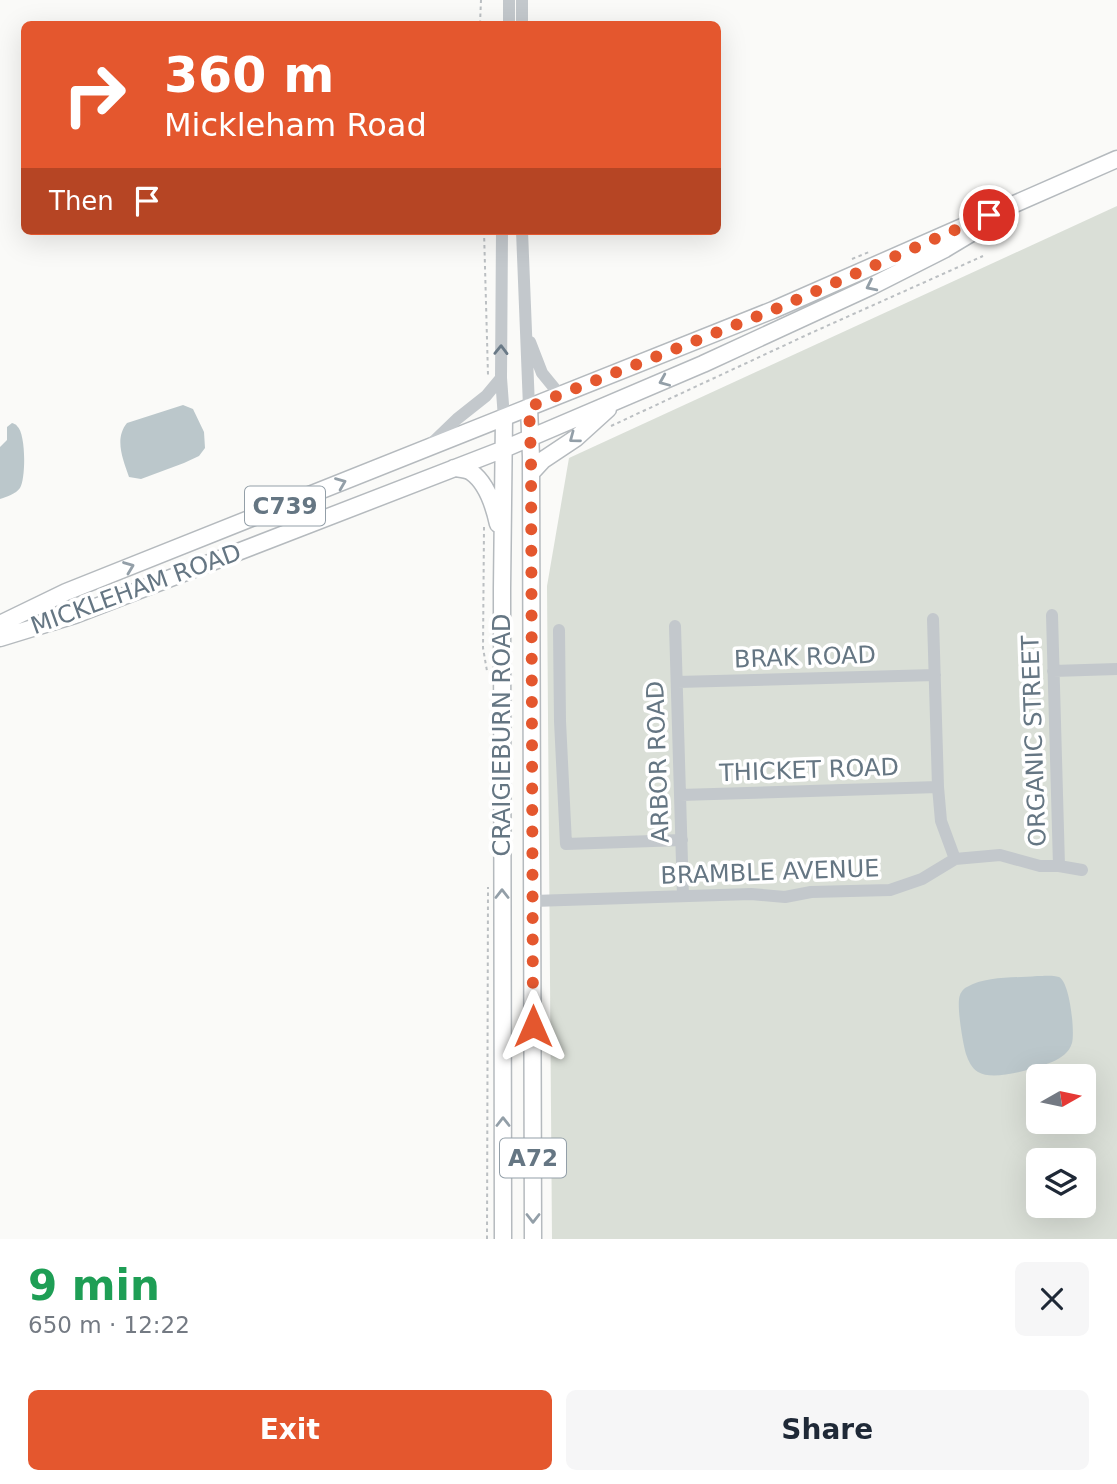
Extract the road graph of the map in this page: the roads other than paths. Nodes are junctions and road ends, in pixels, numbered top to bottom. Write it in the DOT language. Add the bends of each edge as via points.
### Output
graph roads {
  1 [pos="510,0"];
  2 [pos="522,0"];
  3 [pos="513,21"];
  4 [pos="514,21"];
  5 [pos="1117,159"];
  6 [pos="1037,194"];
  7 [pos="502,235"];
  8 [pos="522,235"];
  9 [pos="526,328"];
  10 [pos="494,377"];
  11 [pos="560,394"];
  12 [pos="617,401"];
  13 [pos="529,407"];
  14 [pos="504,418"];
  15 [pos="530,437"];
  16 [pos="504,449"];
  17 [pos="424,450"];
  18 [pos="454,468"];
  19 [pos="531,473"];
  20 [pos="503,547"];
  21 [pos="1052,615"];
  22 [pos="933,619"];
  23 [pos="0,624"];
  24 [pos="675,626"];
  25 [pos="559,631"];
  26 [pos="0,638"];
  27 [pos="1117,669"];
  28 [pos="1053,671"];
  29 [pos="935,675"];
  30 [pos="677,682"];
  31 [pos="938,787"];
  32 [pos="680,795"];
  33 [pos="682,840"];
  34 [pos="955,859"];
  35 [pos="1059,866"];
  36 [pos="1082,870"];
  37 [pos="683,896"];
  38 [pos="533,901"];
  39 [pos="503,1239"];
  40 [pos="533,1239"];
  1 -- 3 [label="street"];
  2 -- 4 [label="street"];
  5 -- 6 [label="main road, MICKLEHAM ROAD / C739"];
  6 -- 11 [label="main road, MICKLEHAM ROAD / C739" via="773,310"];
  6 -- 12 [label="main road, MICKLEHAM ROAD / C739, one-way" via="872,286"];
  10 -- 7 [label="street, CRAIGIEBURN ROAD, one-way"];
  8 -- 9 [label="street, CRAIGIEBURN ROAD"];
  9 -- 11 [label="street" via="541,373"];
  9 -- 13 [label="street, CRAIGIEBURN ROAD"];
  10 -- 14 [label="street, CRAIGIEBURN ROAD"];
  10 -- 17 [label="street" via="486,396"];
  11 -- 13 [label="main road, MICKLEHAM ROAD / C739"];
  12 -- 15 [label="main road, MICKLEHAM ROAD / C739"];
  12 -- 19 [label="main road, one-way"];
  13 -- 14 [label="main road, MICKLEHAM ROAD / C739"];
  13 -- 15 [label="main road, CRAIGIEBURN ROAD / A72"];
  14 -- 16 [label="main road, CRAIGIEBURN ROAD / A72"];
  14 -- 17 [label="main road, MICKLEHAM ROAD / C739"];
  15 -- 16 [label="main road, MICKLEHAM ROAD / C739"];
  15 -- 19 [label="main road, CRAIGIEBURN ROAD / A72"];
  16 -- 18 [label="main road, MICKLEHAM ROAD / C739"];
  16 -- 20 [label="main road, CRAIGIEBURN ROAD / A72"];
  23 -- 17 [label="main road, MICKLEHAM ROAD / C739, one-way" via="66,592"];
  18 -- 20 [label="main road" via="471,472 486,489"];
  18 -- 26 [label="main road, MICKLEHAM ROAD / C739" via="75,615"];
  19 -- 38 [label="main road, CRAIGIEBURN ROAD / A72"];
  39 -- 20 [label="main road, CRAIGIEBURN ROAD / A72, one-way"];
  21 -- 28 [label="street, ORGANIC STREET"];
  22 -- 29 [label="street"];
  24 -- 30 [label="street, ARBOR ROAD"];
  25 -- 33 [label="street" via="566,844"];
  27 -- 28 [label="street"];
  28 -- 35 [label="street, ORGANIC STREET"];
  29 -- 30 [label="street, BRAK ROAD"];
  29 -- 31 [label="street"];
  30 -- 32 [label="street, ARBOR ROAD"];
  31 -- 32 [label="street, THICKET ROAD"];
  31 -- 34 [label="street" via="942,821"];
  32 -- 33 [label="street, ARBOR ROAD"];
  33 -- 37 [label="street, ARBOR ROAD"];
  34 -- 35 [label="street, BRAMBLE AVENUE" via="1000,855"];
  34 -- 37 [label="street, BRAMBLE AVENUE" via="922,879 890,890 785,897"];
  35 -- 36 [label="street, BRAMBLE AVENUE"];
  37 -- 38 [label="street, BRAMBLE AVENUE"];
  38 -- 40 [label="main road, CRAIGIEBURN ROAD / A72, one-way"];
}
